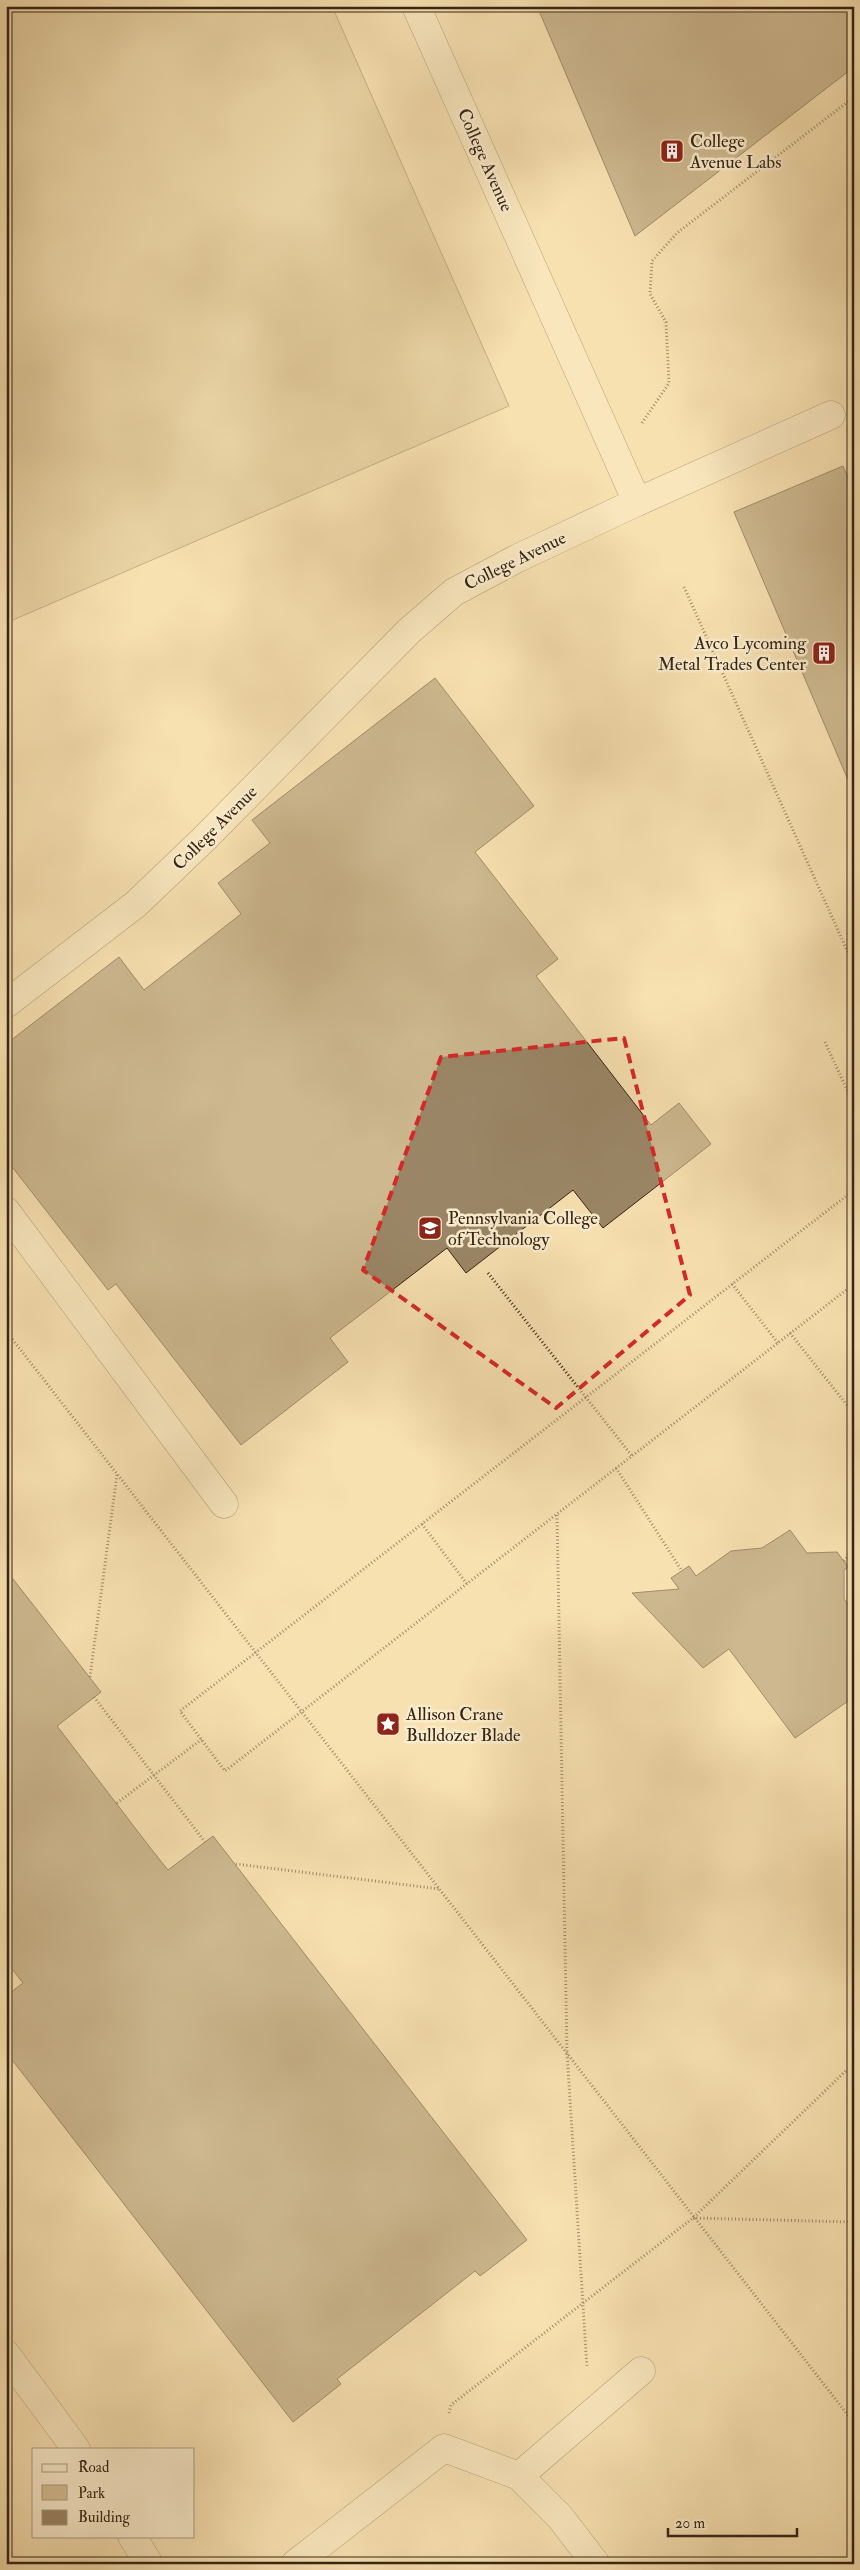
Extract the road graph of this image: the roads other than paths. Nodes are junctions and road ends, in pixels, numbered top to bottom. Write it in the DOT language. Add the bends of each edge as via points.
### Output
graph roads {
  1 [pos="416,6"];
  2 [pos="831,415"];
  3 [pos="637,502"];
  4 [pos="6,1004"];
  5 [pos="6,1211"];
  6 [pos="224,1504"];
  7 [pos="6,2354"];
  8 [pos="641,2371"];
  9 [pos="75,2448"];
  10 [pos="519,2476"];
  11 [pos="133,2538"];
  12 [pos="149,2564"];
  13 [pos="295,2564"];
  14 [pos="596,2564"];
  1 -- 3 [label="street, College Avenue"];
  2 -- 3 [label="street"];
  3 -- 4 [label="street, College Avenue" via="454,592 409,631 204,840 136,904"];
  5 -- 6 [label="street"];
  7 -- 9 [label="street"];
  8 -- 10 [label="street"];
  10 -- 13 [label="street" via="444,2448"];
  10 -- 14 [label="street" via="560,2517"];
  11 -- 12 [label="street"];
}
